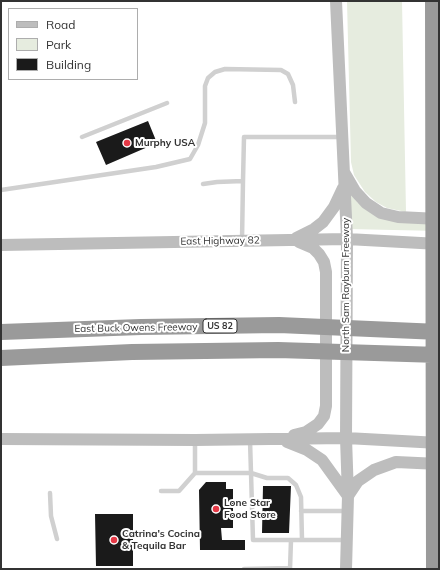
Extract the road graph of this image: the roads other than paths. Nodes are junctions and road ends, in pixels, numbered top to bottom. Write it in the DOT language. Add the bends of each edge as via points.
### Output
graph roads {
  1 [pos="336,1"];
  2 [pos="432,1"];
  3 [pos="295,102"];
  4 [pos="167,103"];
  5 [pos="82,137"];
  6 [pos="342,137"];
  7 [pos="343,171"];
  8 [pos="243,181"];
  9 [pos="203,184"];
  10 [pos="344,187"];
  11 [pos="1,190"];
  12 [pos="439,219"];
  13 [pos="347,239"];
  14 [pos="293,240"];
  15 [pos="242,241"];
  16 [pos="439,244"];
  17 [pos="1,245"];
  18 [pos="1,332"];
  19 [pos="439,332"];
  20 [pos="439,355"];
  21 [pos="1,358"];
  22 [pos="346,438"];
  23 [pos="1,439"];
  24 [pos="280,439"];
  25 [pos="195,440"];
  26 [pos="250,440"];
  27 [pos="439,443"];
  28 [pos="439,464"];
  29 [pos="195,473"];
  30 [pos="251,473"];
  31 [pos="161,491"];
  32 [pos="50,493"];
  33 [pos="348,496"];
  34 [pos="301,511"];
  35 [pos="347,511"];
  36 [pos="57,539"];
  37 [pos="291,540"];
  38 [pos="302,540"];
  39 [pos="347,540"];
  40 [pos="244,569"];
  41 [pos="290,569"];
  42 [pos="346,569"];
  43 [pos="434,569"];
  1 -- 6 [label="main road, North Sam Rayburn Freeway"];
  2 -- 43 [label="highway"];
  3 -- 11 [label="lane" via="293,85 288,74 281,70 225,69 215,72 208,78 205,86 205,123 190,159 156,167"];
  4 -- 5 [label="lane"];
  6 -- 7 [label="main road, North Sam Rayburn Freeway"];
  6 -- 8 [label="lane" via="244,137"];
  7 -- 10 [label="main road, North Sam Rayburn Freeway"];
  7 -- 12 [label="main road" via="366,203 381,213 398,217"];
  8 -- 9 [label="lane"];
  8 -- 15 [label="lane"];
  10 -- 13 [label="main road, North Sam Rayburn Freeway"];
  10 -- 14 [label="main road" via="334,208 323,222"];
  13 -- 14 [label="main road, East Highway 82"];
  13 -- 16 [label="main road, East Highway 82"];
  13 -- 22 [label="main road, North Sam Rayburn Freeway"];
  14 -- 15 [label="main road, East Highway 82"];
  14 -- 24 [label="main road" via="313,248 324,262 326,272 326,406 324,416 318,424 306,432"];
  15 -- 17 [label="main road, East Highway 82"];
  18 -- 19 [label="highway, East Buck Owens Freeway / US 82" via="279,325"];
  20 -- 21 [label="highway" via="278,350 132,352"];
  22 -- 24 [label="main road"];
  22 -- 27 [label="main road"];
  22 -- 33 [label="main road, North Sam Rayburn Freeway"];
  23 -- 25 [label="main road"];
  24 -- 26 [label="main road"];
  24 -- 33 [label="main road" via="307,450 322,460"];
  25 -- 26 [label="main road"];
  25 -- 29 [label="lane"];
  26 -- 30 [label="lane"];
  28 -- 33 [label="main road" via="396,462 374,470 358,481"];
  29 -- 30 [label="lane"];
  29 -- 31 [label="lane" via="179,491"];
  30 -- 34 [label="lane" via="267,478 288,478 296,486 301,497"];
  30 -- 37 [label="lane" via="253,540"];
  32 -- 36 [label="lane" via="51,516"];
  33 -- 35 [label="main road, North Sam Rayburn Freeway"];
  34 -- 35 [label="lane"];
  34 -- 38 [label="lane"];
  35 -- 39 [label="main road, North Sam Rayburn Freeway"];
  37 -- 38 [label="lane"];
  37 -- 41 [label="lane"];
  38 -- 39 [label="lane"];
  39 -- 42 [label="main road, North Sam Rayburn Freeway"];
  40 -- 41 [label="lane"];
}
